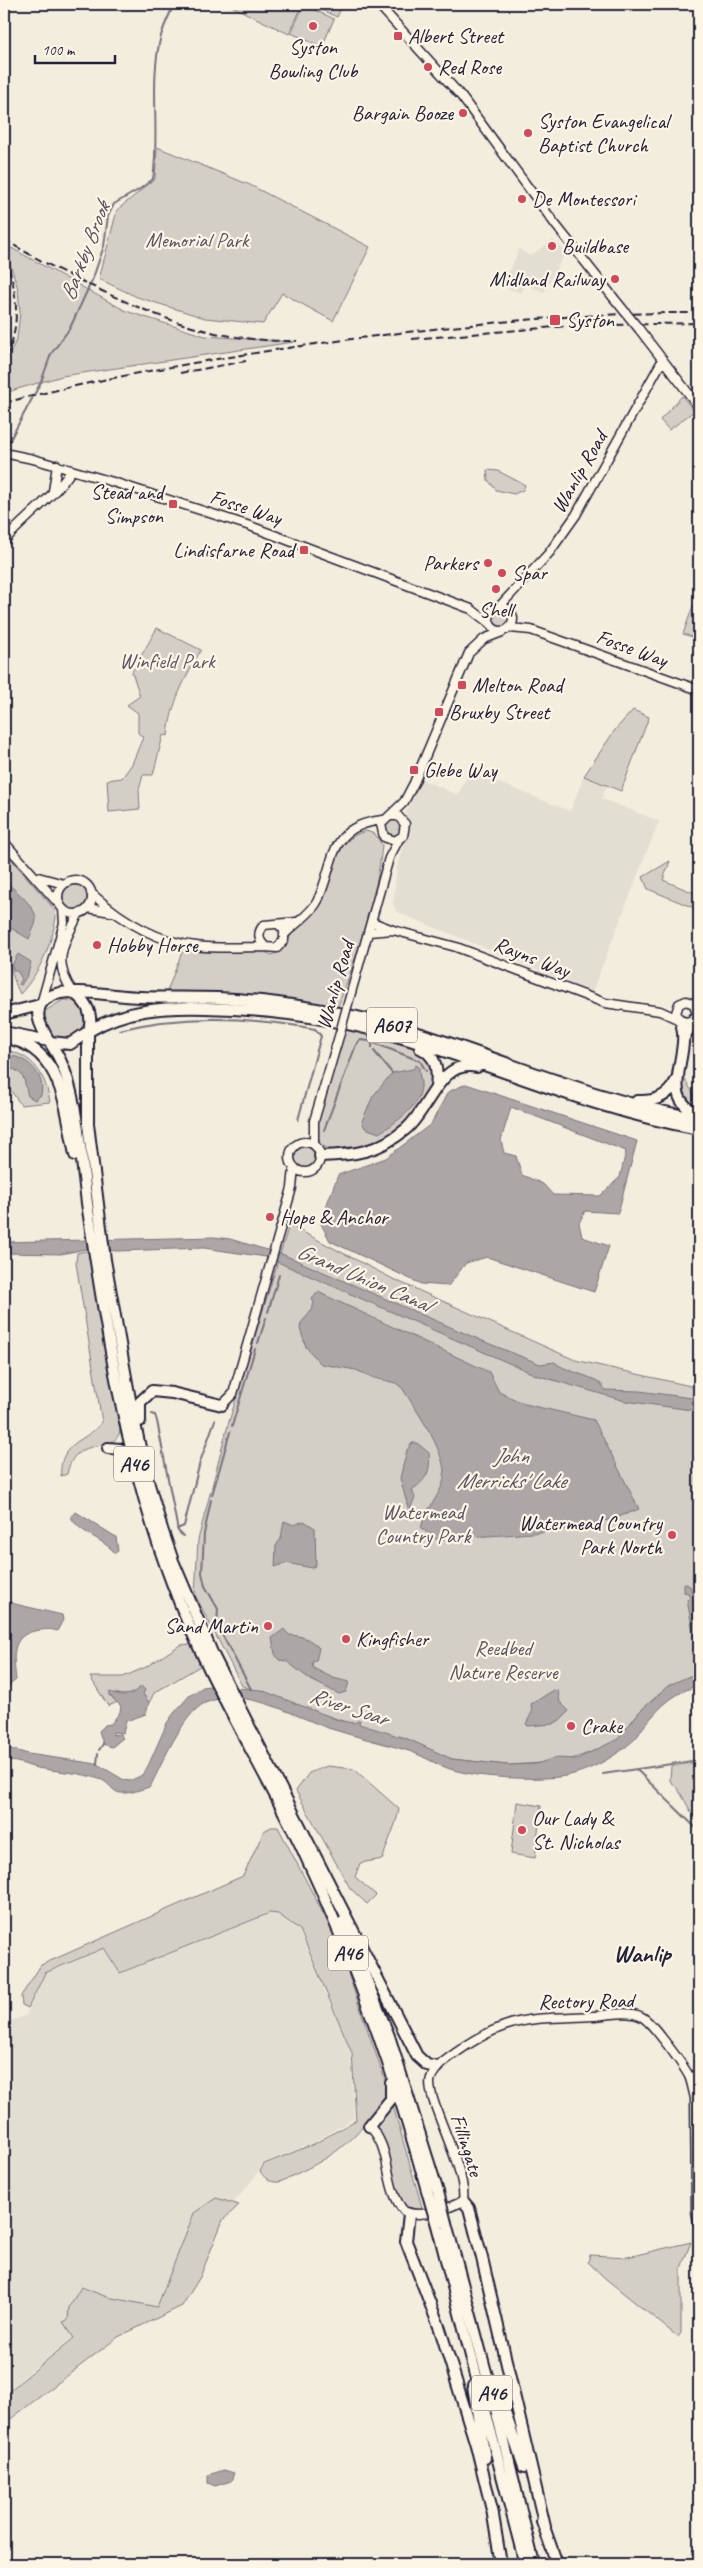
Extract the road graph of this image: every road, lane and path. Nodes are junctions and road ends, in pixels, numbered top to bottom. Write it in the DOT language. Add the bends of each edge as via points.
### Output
graph roads {
  1 [pos="378,4"];
  2 [pos="662,361"];
  3 [pos="699,407"];
  4 [pos="5,454"];
  5 [pos="57,465"];
  6 [pos="72,470"];
  7 [pos="52,493"];
  8 [pos="4,542"];
  9 [pos="513,592"];
  10 [pos="496,608"];
  11 [pos="471,609"];
  12 [pos="512,615"];
  13 [pos="489,624"];
  14 [pos="510,628"];
  15 [pos="524,628"];
  16 [pos="502,632"];
  17 [pos="484,639"];
  18 [pos="699,690"];
  19 [pos="404,802"];
  20 [pos="387,818"];
  21 [pos="402,819"];
  22 [pos="361,826"];
  23 [pos="381,833"];
  24 [pos="399,839"];
  25 [pos="387,840"];
  26 [pos="4,842"];
  27 [pos="389,858"];
  28 [pos="36,877"];
  29 [pos="64,884"];
  30 [pos="91,893"];
  31 [pos="62,907"];
  32 [pos="88,908"];
  33 [pos="113,912"];
  34 [pos="79,913"];
  35 [pos="296,922"];
  36 [pos="372,922"];
  37 [pos="278,924"];
  38 [pos="394,930"];
  39 [pos="369,932"];
  40 [pos="285,934"];
  41 [pos="259,935"];
  42 [pos="245,947"];
  43 [pos="266,947"];
  44 [pos="74,992"];
  45 [pos="40,1004"];
  46 [pos="680,1004"];
  47 [pos="660,1010"];
  48 [pos="4,1014"];
  49 [pos="694,1019"];
  50 [pos="680,1020"];
  51 [pos="4,1032"];
  52 [pos="88,1032"];
  53 [pos="4,1038"];
  54 [pos="402,1038"];
  55 [pos="684,1038"];
  56 [pos="50,1042"];
  57 [pos="507,1074"];
  58 [pos="678,1078"];
  59 [pos="436,1087"];
  60 [pos="615,1098"];
  61 [pos="699,1114"];
  62 [pos="699,1119"];
  63 [pos="314,1121"];
  64 [pos="699,1129"];
  65 [pos="314,1144"];
  66 [pos="296,1145"];
  67 [pos="320,1156"];
  68 [pos="294,1168"];
  69 [pos="306,1172"];
  70 [pos="292,1188"];
  71 [pos="87,1202"];
  72 [pos="97,1232"];
  73 [pos="101,1260"];
  74 [pos="222,1405"];
  75 [pos="125,1424"];
  76 [pos="134,1464"];
  77 [pos="145,1471"];
  78 [pos="209,1657"];
  79 [pos="242,1722"];
  80 [pos="316,1854"];
  81 [pos="367,2002"];
  82 [pos="437,2067"];
  83 [pos="369,2126"];
  84 [pos="433,2193"];
  85 [pos="463,2201"];
  86 [pos="409,2214"];
  87 [pos="442,2226"];
  88 [pos="699,2227"];
  89 [pos="466,2295"];
  90 [pos="462,2321"];
  91 [pos="493,2514"];
  92 [pos="545,2527"];
  93 [pos="501,2564"];
  94 [pos="525,2564"];
  95 [pos="534,2564"];
  96 [pos="558,2564"];
  1 -- 2 [label="street, bridge" via="462,96 555,224"];
  2 -- 3 [label="street"];
  2 -- 9 [label="street, Wanlip Road" via="576,515 549,553"];
  4 -- 5 [label="street, Fosse Way"];
  5 -- 6 [label="street, Fosse Way"];
  5 -- 7 [label="street"];
  6 -- 7 [label="street"];
  6 -- 11 [label="street, Fosse Way" via="270,533"];
  7 -- 8 [label="street"];
  9 -- 10 [label="street, Wanlip Road"];
  9 -- 12 [label="street"];
  10 -- 11 [label="street"];
  10 -- 12 [label="street"];
  10 -- 13 [label="street" via="489,616"];
  11 -- 13 [label="street"];
  12 -- 14 [label="street"];
  12 -- 15 [label="street, Fosse Way"];
  13 -- 16 [label="street"];
  13 -- 17 [label="street"];
  14 -- 15 [label="street, Fosse Way"];
  14 -- 16 [label="street"];
  15 -- 18 [label="street, Fosse Way"];
  16 -- 17 [label="street"];
  17 -- 19 [label="street" via="469,653"];
  19 -- 20 [label="street"];
  19 -- 21 [label="street"];
  20 -- 21 [label="street"];
  20 -- 22 [label="street"];
  20 -- 23 [label="street"];
  21 -- 24 [label="street" via="406,829"];
  22 -- 23 [label="street"];
  22 -- 35 [label="street" via="352,829 342,839 334,851 317,902 304,918"];
  23 -- 25 [label="street"];
  24 -- 25 [label="street"];
  24 -- 27 [label="street, Wanlip Road"];
  25 -- 27 [label="street, Wanlip Road"];
  26 -- 28 [label="street"];
  27 -- 36 [label="street, Wanlip Road"];
  28 -- 29 [label="street"];
  28 -- 31 [label="street"];
  29 -- 30 [label="street" via="82,882"];
  29 -- 31 [label="street" via="58,896"];
  30 -- 32 [label="street"];
  30 -- 33 [label="street"];
  31 -- 34 [label="street" via="74,914"];
  31 -- 45 [label="street" via="64,923"];
  32 -- 33 [label="street"];
  32 -- 34 [label="street"];
  33 -- 42 [label="street" via="137,927 194,946"];
  34 -- 44 [label="street" via="66,940 60,969 63,979"];
  35 -- 37 [label="street"];
  35 -- 40 [label="street"];
  36 -- 38 [label="street, Rayns Way"];
  36 -- 39 [label="street, Wanlip Road"];
  37 -- 40 [label="street"];
  37 -- 41 [label="street" via="264,925"];
  38 -- 39 [label="street, Rayns Way"];
  38 -- 47 [label="street, Rayns Way" via="456,947 605,1003"];
  39 -- 63 [label="street, Wanlip Road, bridge"];
  40 -- 43 [label="street" via="281,945"];
  41 -- 42 [label="street"];
  41 -- 43 [label="street"];
  42 -- 43 [label="street"];
  44 -- 45 [label="highway" via="53,994"];
  44 -- 52 [label="highway" via="89,1011"];
  44 -- 60 [label="highway, A607" via="122,997 246,999 334,1012 397,1026 561,1083"];
  45 -- 48 [label="highway"];
  45 -- 56 [label="highway" via="39,1023"];
  46 -- 47 [label="street, Rayns Way"];
  46 -- 49 [label="street" via="686,1001 694,1004 697,1011"];
  46 -- 50 [label="street" via="676,1013"];
  47 -- 50 [label="street, Rayns Way"];
  49 -- 50 [label="street" via="688,1022"];
  49 -- 55 [label="highway"];
  50 -- 55 [label="highway"];
  51 -- 56 [label="highway"];
  52 -- 54 [label="highway, A607" via="109,1020 144,1010 216,1008 332,1021"];
  52 -- 56 [label="highway" via="70,1044"];
  52 -- 72 [label="highway, A46" via="88,1124"];
  53 -- 71 [label="highway" via="32,1047 54,1070"];
  54 -- 57 [label="highway, A607"];
  54 -- 59 [label="highway" via="430,1054 436,1066"];
  55 -- 58 [label="highway"];
  56 -- 71 [label="highway, A46" via="70,1088"];
  57 -- 59 [label="highway" via="464,1066 450,1072"];
  57 -- 64 [label="highway, A607" via="620,1110"];
  58 -- 60 [label="highway" via="672,1089 659,1099"];
  58 -- 61 [label="highway" via="678,1099 687,1109"];
  59 -- 67 [label="highway" via="423,1111 407,1129 388,1141 369,1152"];
  60 -- 62 [label="highway, A607"];
  63 -- 65 [label="street, Wanlip Road"];
  63 -- 66 [label="street, Wanlip Road" via="303,1140"];
  65 -- 66 [label="street" via="303,1142"];
  65 -- 67 [label="street"];
  66 -- 68 [label="street" via="290,1155"];
  67 -- 69 [label="street" via="318,1166"];
  68 -- 69 [label="street"];
  68 -- 70 [label="street"];
  69 -- 70 [label="street"];
  70 -- 74 [label="street" via="233,1394"];
  71 -- 72 [label="highway, A46"];
  72 -- 73 [label="highway, A46"];
  73 -- 75 [label="highway, A46"];
  73 -- 77 [label="highway, A46"];
  74 -- 77 [label="highway" via="159,1391 146,1395 138,1410"];
  75 -- 76 [label="highway, A46"];
  75 -- 76 [label="highway" via="121,1438 108,1448 120,1449"];
  76 -- 78 [label="highway, A46" via="167,1570"];
  77 -- 78 [label="highway, A46" via="173,1561"];
  78 -- 79 [label="highway, A46"];
  79 -- 80 [label="highway, A46"];
  79 -- 81 [label="highway, A46" via="350,1956"];
  80 -- 82 [label="highway" via="417,2056 427,2066"];
  80 -- 84 [label="highway, A46" via="389,2036"];
  81 -- 83 [label="highway" via="393,2088 391,2099"];
  81 -- 84 [label="highway, A46"];
  82 -- 85 [label="street, Fillingate" via="429,2089 451,2143 462,2180"];
  82 -- 88 [label="street, Rectory Road" via="477,2038 507,2024 538,2018 624,2014 643,2017 688,2075 692,2086"];
  83 -- 86 [label="street" via="382,2146 395,2198"];
  84 -- 87 [label="highway, A46, bridge"];
  85 -- 86 [label="street, Fillingate" via="420,2215"];
  85 -- 92 [label="highway" via="469,2208 482,2258"];
  86 -- 91 [label="highway" via="406,2241 440,2329 476,2445"];
  87 -- 89 [label="highway, A46"];
  87 -- 90 [label="highway, A46"];
  89 -- 92 [label="highway"];
  89 -- 95 [label="highway, A46"];
  90 -- 91 [label="highway"];
  90 -- 94 [label="highway, A46"];
  91 -- 93 [label="highway"];
  92 -- 96 [label="highway"];
}
